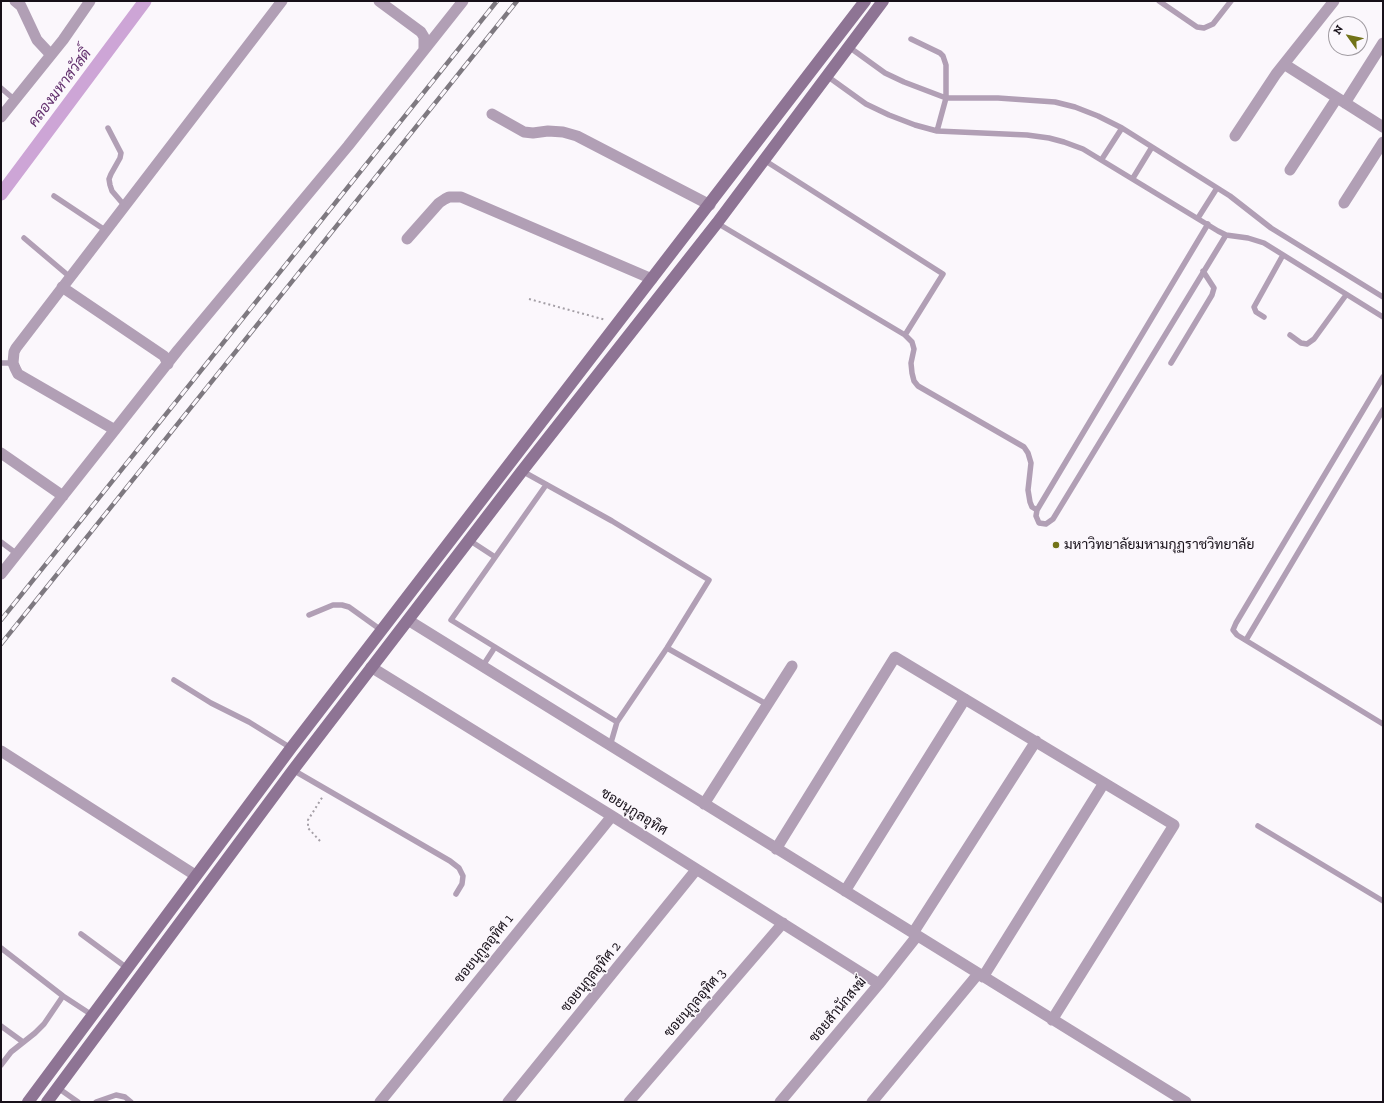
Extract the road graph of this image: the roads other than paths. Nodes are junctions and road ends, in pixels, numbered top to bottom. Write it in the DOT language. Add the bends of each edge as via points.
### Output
graph roads {
  1 [pos="15,1"];
  2 [pos="90,1"];
  3 [pos="282,1"];
  4 [pos="379,1"];
  5 [pos="463,1"];
  6 [pos="865,1"];
  7 [pos="883,1"];
  8 [pos="1159,1"];
  9 [pos="1231,1"];
  10 [pos="1334,1"];
  11 [pos="837,39"];
  12 [pos="911,39"];
  13 [pos="1383,43"];
  14 [pos="848,47"];
  15 [pos="424,49"];
  16 [pos="51,54"];
  17 [pos="1284,64"];
  18 [pos="814,68"];
  19 [pos="827,76"];
  20 [pos="1,88"];
  21 [pos="946,98"];
  22 [pos="15,100"];
  23 [pos="1341,100"];
  24 [pos="492,114"];
  25 [pos="1,117"];
  26 [pos="1383,127"];
  27 [pos="108,128"];
  28 [pos="1122,128"];
  29 [pos="937,132"];
  30 [pos="1235,136"];
  31 [pos="1383,142"];
  32 [pos="1152,147"];
  33 [pos="1102,159"];
  34 [pos="764,160"];
  35 [pos="1290,170"];
  36 [pos="1133,178"];
  37 [pos="1217,188"];
  38 [pos="54,196"];
  39 [pos="1344,203"];
  40 [pos="124,205"];
  41 [pos="710,205"];
  42 [pos="1198,218"];
  43 [pos="717,223"];
  44 [pos="1208,224"];
  45 [pos="105,230"];
  46 [pos="1226,235"];
  47 [pos="24,238"];
  48 [pos="407,239"];
  49 [pos="1283,255"];
  50 [pos="1203,271"];
  51 [pos="70,277"];
  52 [pos="652,279"];
  53 [pos="62,287"];
  54 [pos="1346,295"];
  55 [pos="1383,297"];
  56 [pos="1264,317"];
  57 [pos="1383,317"];
  58 [pos="905,335"];
  59 [pos="1290,335"];
  60 [pos="13,363"];
  61 [pos="1,364"];
  62 [pos="168,364"];
  63 [pos="1171,364"];
  64 [pos="1383,377"];
  65 [pos="1383,410"];
  66 [pos="1381,417"];
  67 [pos="116,430"];
  68 [pos="1,453"];
  69 [pos="522,471"];
  70 [pos="546,485"];
  71 [pos="63,496"];
  72 [pos="1037,510"];
  73 [pos="469,540"];
  74 [pos="1,542"];
  75 [pos="17,554"];
  76 [pos="495,557"];
  77 [pos="1,574"];
  78 [pos="396,611"];
  79 [pos="309,615"];
  80 [pos="408,620"];
  81 [pos="381,630"];
  82 [pos="1246,640"];
  83 [pos="495,647"];
  84 [pos="667,648"];
  85 [pos="792,666"];
  86 [pos="371,667"];
  87 [pos="482,667"];
  88 [pos="174,680"];
  89 [pos="965,699"];
  90 [pos="768,705"];
  91 [pos="617,722"];
  92 [pos="1383,724"];
  93 [pos="1036,741"];
  94 [pos="610,746"];
  95 [pos="291,748"];
  96 [pos="1,750"];
  97 [pos="293,770"];
  98 [pos="1104,783"];
  99 [pos="704,804"];
  100 [pos="612,816"];
  101 [pos="1258,826"];
  102 [pos="776,849"];
  103 [pos="696,870"];
  104 [pos="195,875"];
  105 [pos="845,891"];
  106 [pos="456,894"];
  107 [pos="1383,901"];
  108 [pos="783,923"];
  109 [pos="81,934"];
  110 [pos="915,934"];
  111 [pos="1,948"];
  112 [pos="127,968"];
  113 [pos="980,976"];
  114 [pos="879,984"];
  115 [pos="63,996"];
  116 [pos="94,1012"];
  117 [pos="110,1017"];
  118 [pos="1052,1020"];
  119 [pos="1,1026"];
  120 [pos="23,1042"];
  121 [pos="1,1065"];
  122 [pos="58,1088"];
  123 [pos="28,1102"];
  124 [pos="47,1102"];
  125 [pos="78,1102"];
  126 [pos="96,1102"];
  127 [pos="131,1102"];
  128 [pos="380,1102"];
  129 [pos="508,1102"];
  130 [pos="629,1102"];
  131 [pos="780,1102"];
  132 [pos="872,1102"];
  133 [pos="1186,1102"];
  1 -- 16 [label="street" via="21,6 37,40"];
  2 -- 16 [label="street"];
  3 -- 40 [label="street"];
  4 -- 15 [label="street" via="421,32 424,37"];
  5 -- 15 [label="street"];
  6 -- 11 [label="main road"];
  7 -- 14 [label="main road"];
  8 -- 9 [label="lane" via="1197,28 1213,24"];
  10 -- 17 [label="street"];
  11 -- 14 [label="main road"];
  11 -- 18 [label="main road"];
  12 -- 21 [label="lane" via="943,56 946,65"];
  13 -- 23 [label="street"];
  14 -- 19 [label="main road"];
  14 -- 21 [label="lane" via="885,73"];
  15 -- 62 [label="street" via="348,146"];
  16 -- 22 [label="street"];
  17 -- 23 [label="street"];
  17 -- 30 [label="street"];
  18 -- 19 [label="main road"];
  18 -- 41 [label="main road"];
  19 -- 29 [label="lane" via="866,104"];
  19 -- 34 [label="main road"];
  20 -- 22 [label="lane"];
  21 -- 28 [label="lane" via="1055,102 1075,107"];
  21 -- 29 [label="lane"];
  22 -- 25 [label="street"];
  23 -- 26 [label="street"];
  23 -- 35 [label="street"];
  24 -- 41 [label="street" via="524,132 563,132 577,136"];
  27 -- 40 [label="lane" via="121,153 109,179 110,185"];
  28 -- 32 [label="lane"];
  28 -- 33 [label="lane"];
  29 -- 33 [label="lane" via="1049,138 1084,149"];
  31 -- 39 [label="street"];
  32 -- 36 [label="lane"];
  32 -- 37 [label="lane"];
  33 -- 36 [label="lane"];
  34 -- 43 [label="main road"];
  34 -- 58 [label="lane" via="943,274"];
  36 -- 42 [label="lane"];
  37 -- 42 [label="lane"];
  37 -- 55 [label="lane" via="1271,228"];
  38 -- 45 [label="lane"];
  40 -- 45 [label="street"];
  41 -- 52 [label="main road"];
  42 -- 44 [label="lane"];
  43 -- 58 [label="lane"];
  43 -- 69 [label="main road"];
  44 -- 46 [label="lane"];
  44 -- 72 [label="lane"];
  45 -- 51 [label="street"];
  46 -- 49 [label="lane" via="1256,240"];
  46 -- 50 [label="lane"];
  47 -- 51 [label="lane"];
  48 -- 52 [label="street" via="439,203 449,197 461,197"];
  49 -- 54 [label="lane"];
  49 -- 56 [label="lane" via="1254,307 1256,312"];
  50 -- 63 [label="lane" via="1214,288 1212,295"];
  50 -- 72 [label="lane" via="1053,519 1046,524 1040,523 1036,516"];
  51 -- 53 [label="street"];
  52 -- 78 [label="main road"];
  53 -- 60 [label="street" via="16,348"];
  53 -- 62 [label="street" via="164,356"];
  54 -- 57 [label="lane"];
  54 -- 59 [label="lane" via="1314,339 1307,344"];
  58 -- 72 [label="lane" via="912,342 914,349 912,374 918,386 1024,447 1031,463 1028,490 1030,502"];
  60 -- 61 [label="lane"];
  60 -- 67 [label="street" via="18,374"];
  62 -- 67 [label="street"];
  64 -- 82 [label="lane" via="1236,623 1233,630"];
  65 -- 66 [label="lane"];
  66 -- 82 [label="lane"];
  67 -- 71 [label="street"];
  68 -- 71 [label="street"];
  69 -- 70 [label="lane"];
  69 -- 73 [label="main road"];
  70 -- 76 [label="lane"];
  70 -- 84 [label="lane" via="612,521 709,580"];
  71 -- 75 [label="street"];
  73 -- 76 [label="lane"];
  73 -- 80 [label="main road"];
  74 -- 75 [label="lane"];
  75 -- 77 [label="street"];
  76 -- 83 [label="lane" via="451,620"];
  78 -- 80 [label="main road"];
  78 -- 81 [label="main road"];
  79 -- 81 [label="lane" via="333,605 342,605 349,607"];
  80 -- 86 [label="main road"];
  80 -- 87 [label="street"];
  81 -- 95 [label="main road"];
  82 -- 92 [label="lane"];
  83 -- 87 [label="lane"];
  83 -- 91 [label="lane"];
  84 -- 90 [label="lane"];
  84 -- 91 [label="lane"];
  85 -- 90 [label="street"];
  86 -- 97 [label="main road"];
  86 -- 100 [label="street, ซอยนุกูลอุทิศ"];
  87 -- 94 [label="street"];
  88 -- 95 [label="lane"];
  89 -- 93 [label="street"];
  89 -- 102 [label="street" via="895,657"];
  89 -- 105 [label="street"];
  90 -- 99 [label="street"];
  91 -- 94 [label="lane"];
  93 -- 98 [label="street"];
  93 -- 110 [label="street, ซอยสำนักสงฆ์"];
  94 -- 99 [label="street"];
  95 -- 104 [label="main road"];
  96 -- 104 [label="street"];
  97 -- 106 [label="lane" via="460,868 464,876"];
  97 -- 117 [label="main road"];
  98 -- 113 [label="street"];
  98 -- 118 [label="street" via="1174,825"];
  99 -- 102 [label="street"];
  100 -- 103 [label="street, ซอยนุกูลอุทิศ"];
  100 -- 128 [label="street, ซอยนุกูลอุทิศ 1"];
  101 -- 107 [label="lane"];
  102 -- 105 [label="street"];
  103 -- 108 [label="street, ซอยนุกูลอุทิศ"];
  103 -- 129 [label="street, ซอยนุกูลอุทิศ 2"];
  104 -- 112 [label="main road"];
  105 -- 110 [label="street"];
  108 -- 114 [label="street, ซอยนุกูลอุทิศ"];
  108 -- 130 [label="street, ซอยนุกูลอุทิศ 3"];
  109 -- 112 [label="lane"];
  110 -- 113 [label="street"];
  110 -- 114 [label="street, ซอยสำนักสงฆ์"];
  111 -- 115 [label="lane"];
  112 -- 116 [label="main road"];
  113 -- 118 [label="street"];
  113 -- 132 [label="street"];
  114 -- 131 [label="street, ซอยสำนักสงฆ์"];
  115 -- 116 [label="lane"];
  115 -- 120 [label="lane" via="44,1024"];
  116 -- 117 [label="main road"];
  116 -- 123 [label="main road"];
  117 -- 122 [label="main road"];
  118 -- 133 [label="street"];
  119 -- 120 [label="lane"];
  120 -- 121 [label="lane"];
  122 -- 124 [label="main road"];
  122 -- 125 [label="lane"];
  126 -- 127 [label="lane" via="116,1095"];
}
